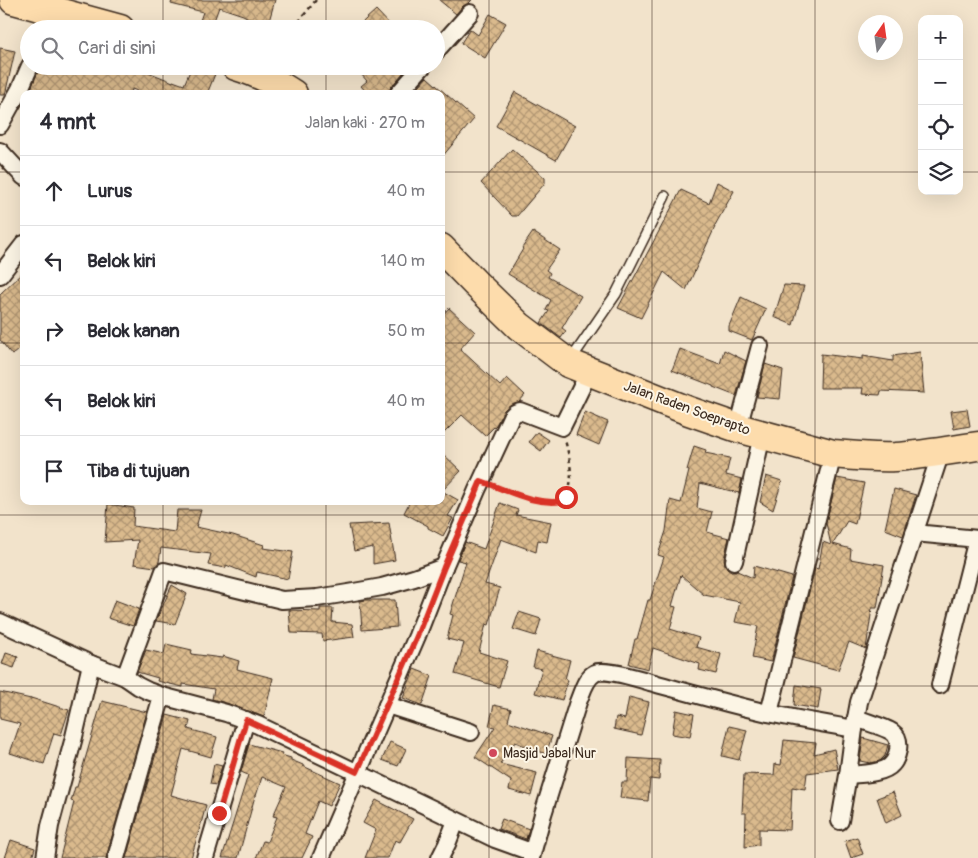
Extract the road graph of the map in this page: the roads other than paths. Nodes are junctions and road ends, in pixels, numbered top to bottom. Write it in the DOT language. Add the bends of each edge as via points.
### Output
graph roads {
  1 [pos="14,0"];
  2 [pos="51,13"];
  3 [pos="470,13"];
  4 [pos="81,20"];
  5 [pos="445,41"];
  6 [pos="26,75"];
  7 [pos="260,75"];
  8 [pos="415,75"];
  9 [pos="287,90"];
  10 [pos="402,90"];
  11 [pos="0,125"];
  12 [pos="0,151"];
  13 [pos="20,172"];
  14 [pos="665,196"];
  15 [pos="20,249"];
  16 [pos="445,252"];
  17 [pos="0,275"];
  18 [pos="760,346"];
  19 [pos="578,368"];
  20 [pos="750,431"];
  21 [pos="978,446"];
  22 [pos="941,452"];
  23 [pos="833,454"];
  24 [pos="914,533"];
  25 [pos="978,539"];
  26 [pos="734,561"];
  27 [pos="444,567"];
  28 [pos="0,622"];
  29 [pos="91,664"];
  30 [pos="125,677"];
  31 [pos="940,685"];
  32 [pos="162,696"];
  33 [pos="387,705"];
  34 [pos="769,713"];
  35 [pos="246,720"];
  36 [pos="855,724"];
  37 [pos="471,732"];
  38 [pos="357,772"];
  39 [pos="848,776"];
  40 [pos="456,821"];
  41 [pos="840,821"];
  42 [pos="531,855"];
  43 [pos="45,858"];
  44 [pos="116,858"];
  45 [pos="205,858"];
  46 [pos="321,858"];
  47 [pos="440,858"];
  1 -- 2 [label="highway"];
  2 -- 4 [label="highway"];
  3 -- 5 [label="street"];
  6 -- 11 [label="street"];
  7 -- 9 [label="highway"];
  8 -- 10 [label="street"];
  12 -- 13 [label="street"];
  14 -- 19 [label="lane"];
  15 -- 17 [label="street"];
  16 -- 19 [label="highway, Jalan Raden Soeprapto" via="518,326"];
  18 -- 20 [label="street"];
  19 -- 20 [label="highway, Jalan Raden Soeprapto"];
  19 -- 27 [label="street" via="562,427 520,411 515,413"];
  20 -- 23 [label="highway, Jalan Raden Soeprapto"];
  20 -- 26 [label="street"];
  21 -- 22 [label="highway, Jalan Raden Soeprapto"];
  22 -- 23 [label="highway, Jalan Raden Soeprapto" via="896,457"];
  22 -- 24 [label="street"];
  23 -- 34 [label="street"];
  24 -- 25 [label="street"];
  24 -- 36 [label="street" via="859,702"];
  25 -- 31 [label="street"];
  27 -- 30 [label="street" via="382,587 282,600 164,571"];
  27 -- 33 [label="street"];
  28 -- 29 [label="street"];
  29 -- 30 [label="street"];
  29 -- 43 [label="street" via="50,826"];
  30 -- 32 [label="street"];
  32 -- 35 [label="street"];
  32 -- 44 [label="street"];
  33 -- 37 [label="street"];
  33 -- 38 [label="street"];
  34 -- 36 [label="street"];
  34 -- 42 [label="street" via="634,677 596,672 585,685 578,702"];
  35 -- 38 [label="street"];
  35 -- 45 [label="street"];
  36 -- 39 [label="street"];
  36 -- 39 [label="street" via="891,731 897,736 898,751 888,768"];
  38 -- 40 [label="street"];
  38 -- 46 [label="street"];
  39 -- 41 [label="street"];
  40 -- 42 [label="street"];
  40 -- 47 [label="street"];
}
